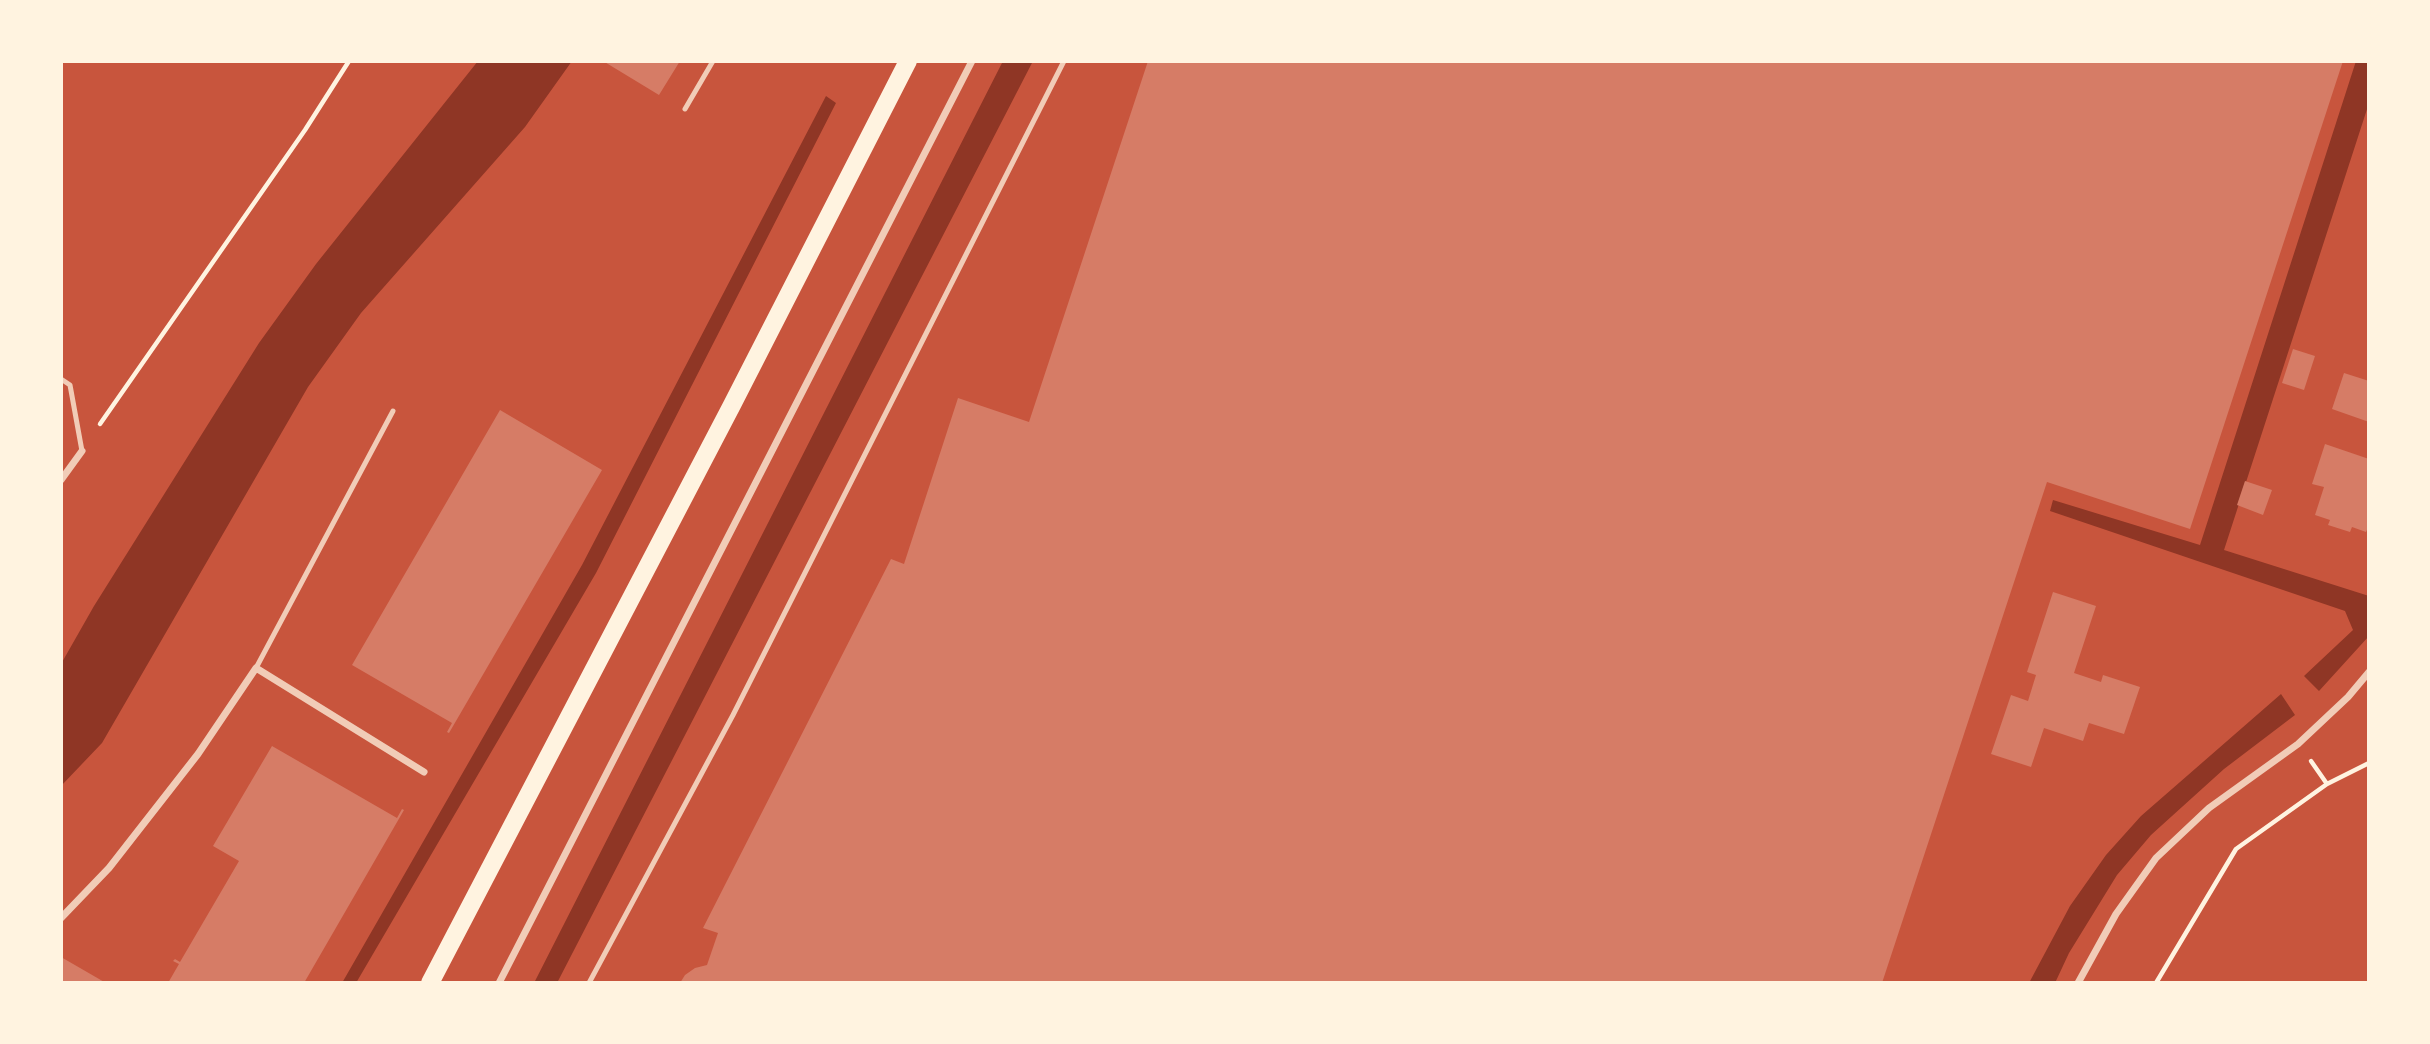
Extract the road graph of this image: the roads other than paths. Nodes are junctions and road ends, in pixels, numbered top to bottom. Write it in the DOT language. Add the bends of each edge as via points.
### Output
graph roads {
  1 [pos="713,61"];
  2 [pos="972,61"];
  3 [pos="1064,61"];
  4 [pos="905,62"];
  5 [pos="685,109"];
  6 [pos="61,379"];
  7 [pos="393,411"];
  8 [pos="82,451"];
  9 [pos="61,480"];
  10 [pos="256,668"];
  11 [pos="2369,672"];
  12 [pos="424,772"];
  13 [pos="61,918"];
  14 [pos="430,983"];
  15 [pos="499,983"];
  16 [pos="589,983"];
  17 [pos="2078,983"];
  1 -- 5 [label="lane"];
  2 -- 15 [label="street"];
  3 -- 16 [label="lane" via="733,715"];
  4 -- 14 [label="main road" via="726,417"];
  6 -- 8 [label="lane" via="71,385"];
  7 -- 10 [label="lane"];
  8 -- 9 [label="street"];
  10 -- 12 [label="street"];
  10 -- 13 [label="street" via="134,837"];
  11 -- 17 [label="street" via="2298,744 2209,808 2156,859 2116,914"];
}
